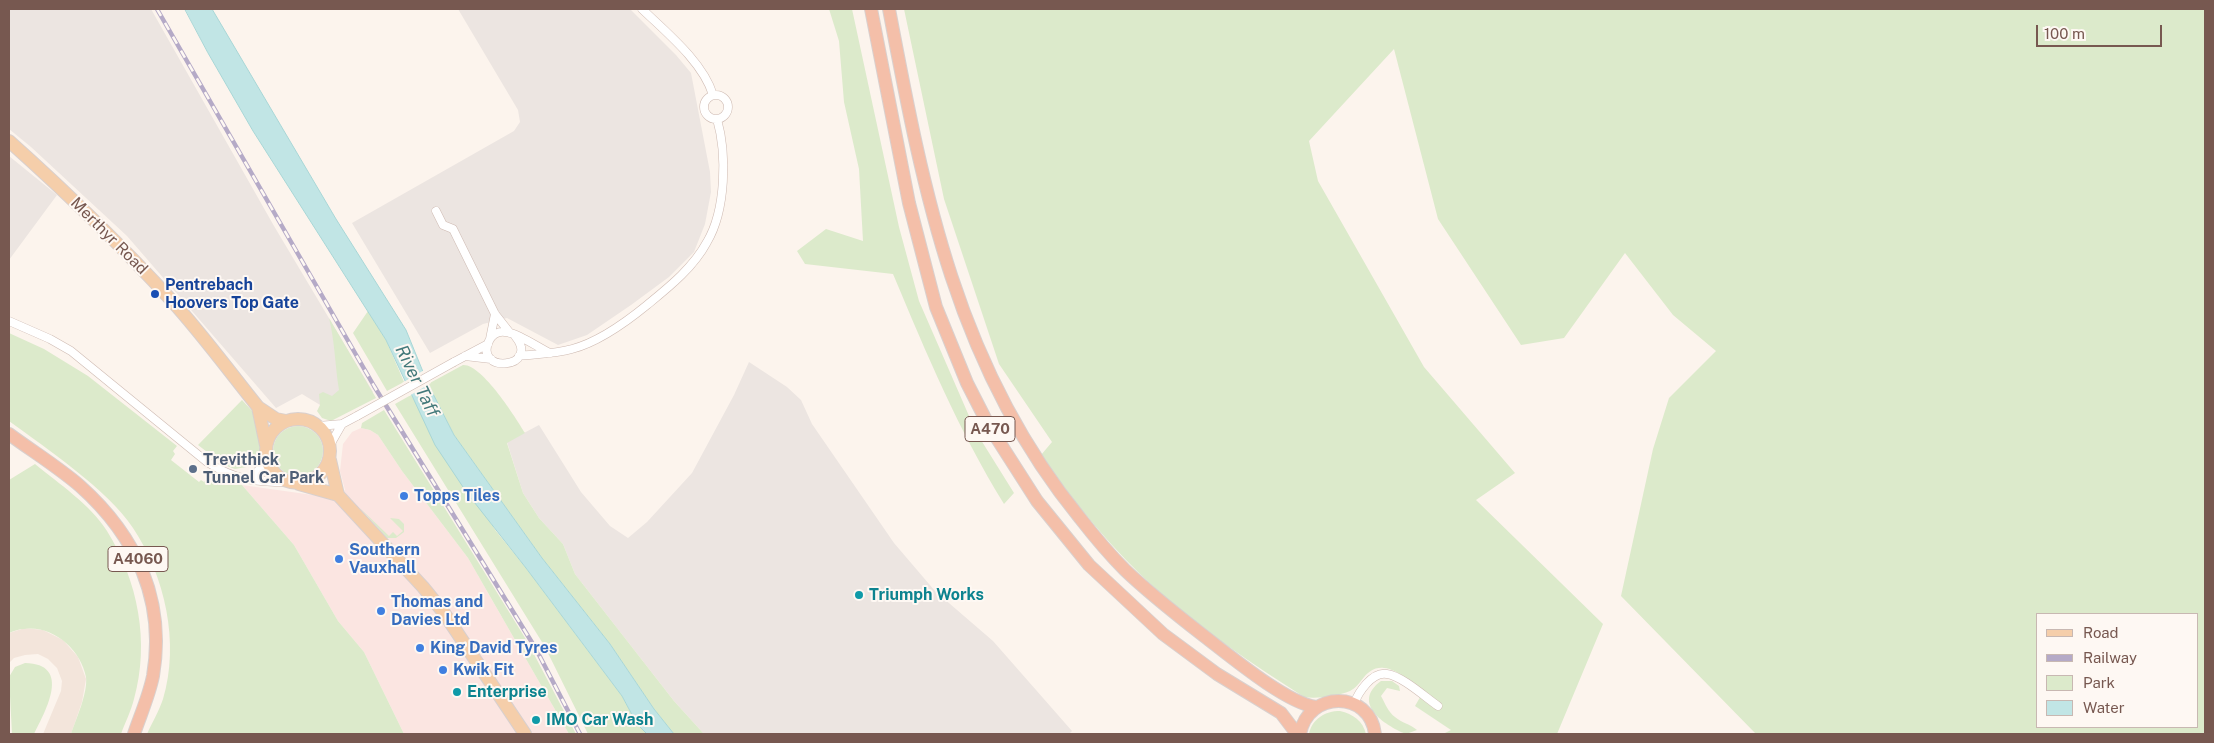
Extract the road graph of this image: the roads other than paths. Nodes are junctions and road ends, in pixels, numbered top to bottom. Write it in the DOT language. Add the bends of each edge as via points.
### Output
graph roads {
  1 [pos="642,9"];
  2 [pos="871,9"];
  3 [pos="889,9"];
  4 [pos="713,95"];
  5 [pos="717,119"];
  6 [pos="9,141"];
  7 [pos="436,211"];
  8 [pos="495,314"];
  9 [pos="9,321"];
  10 [pos="513,334"];
  11 [pos="489,341"];
  12 [pos="550,353"];
  13 [pos="465,356"];
  14 [pos="519,356"];
  15 [pos="491,359"];
  16 [pos="258,407"];
  17 [pos="286,420"];
  18 [pos="342,424"];
  19 [pos="318,426"];
  20 [pos="9,434"];
  21 [pos="330,445"];
  22 [pos="266,454"];
  23 [pos="330,460"];
  24 [pos="250,478"];
  25 [pos="293,482"];
  26 [pos="338,495"];
  27 [pos="1354,704"];
  28 [pos="1438,706"];
  29 [pos="1316,707"];
  30 [pos="1375,731"];
  31 [pos="134,734"];
  32 [pos="525,734"];
  33 [pos="1298,734"];
  34 [pos="1387,734"];
  1 -- 4 [label="street" via="681,46 710,85"];
  2 -- 33 [label="highway, A470" via="907,194 936,307 967,383 989,426 1038,501 1089,565 1163,634 1217,674 1281,713"];
  3 -- 29 [label="highway, A470" via="928,199 943,254 993,383 1023,438 1069,505 1124,570 1231,657 1295,700"];
  4 -- 5 [label="street" via="706,100 704,108 709,118"];
  4 -- 5 [label="street" via="721,96 728,105 724,116"];
  5 -- 12 [label="street" via="724,158 722,191 708,241 698,256 668,288 616,328 571,350"];
  6 -- 16 [label="main road, Merthyr Road" via="132,258 173,302"];
  7 -- 8 [label="street" via="443,224 453,229"];
  8 -- 10 [label="street"];
  8 -- 11 [label="street"];
  9 -- 24 [label="street" via="71,352 226,474"];
  10 -- 11 [label="street" via="499,332"];
  10 -- 12 [label="street"];
  10 -- 14 [label="street" via="520,345"];
  11 -- 13 [label="street"];
  11 -- 15 [label="street" via="487,349"];
  12 -- 14 [label="street"];
  13 -- 15 [label="street"];
  13 -- 18 [label="street, bridge"];
  14 -- 15 [label="street" via="504,365"];
  16 -- 17 [label="main road, Merthyr Road" via="276,419"];
  16 -- 22 [label="main road, Merthyr Road"];
  17 -- 19 [label="main road" via="304,420"];
  17 -- 22 [label="main road" via="271,434"];
  18 -- 19 [label="street"];
  18 -- 21 [label="street"];
  19 -- 21 [label="main road"];
  20 -- 31 [label="highway, A4060" via="79,486 107,513 141,564 152,602 156,652 153,678"];
  21 -- 23 [label="main road"];
  22 -- 24 [label="street" via="262,467"];
  22 -- 25 [label="main road" via="272,470"];
  23 -- 25 [label="main road" via="317,477 308,482"];
  23 -- 26 [label="main road"];
  24 -- 25 [label="street"];
  25 -- 26 [label="main road"];
  26 -- 32 [label="main road" via="444,613"];
  27 -- 28 [label="street" via="1371,680 1379,674 1387,674"];
  27 -- 29 [label="highway" via="1334,701"];
  27 -- 30 [label="highway" via="1362,709"];
  29 -- 33 [label="highway"];
  30 -- 34 [label="highway"];
}
